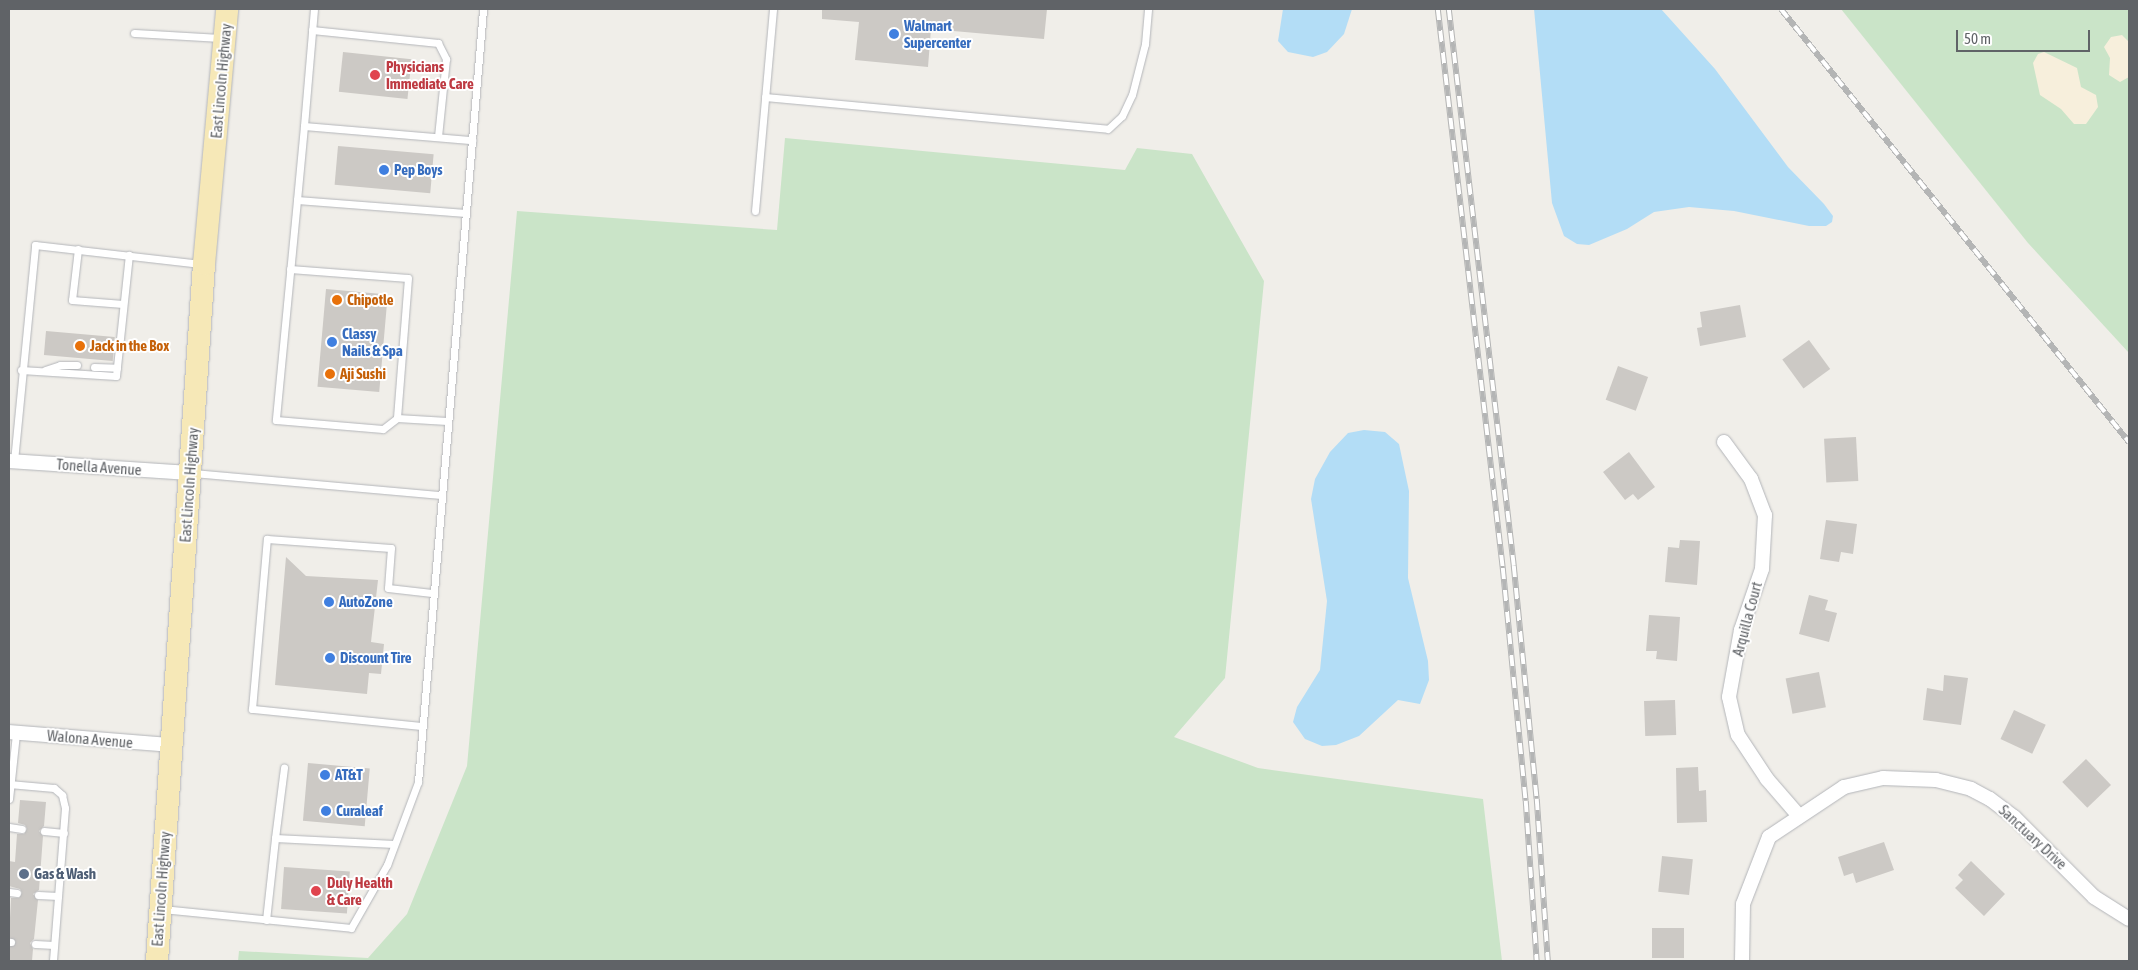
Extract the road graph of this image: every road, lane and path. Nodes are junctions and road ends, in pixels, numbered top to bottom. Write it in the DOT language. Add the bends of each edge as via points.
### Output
graph roads {
  1 [pos="227,9"];
  2 [pos="314,9"];
  3 [pos="483,9"];
  4 [pos="773,9"];
  5 [pos="1148,9"];
  6 [pos="312,30"];
  7 [pos="134,33"];
  8 [pos="224,39"];
  9 [pos="765,97"];
  10 [pos="304,126"];
  11 [pos="438,137"];
  12 [pos="472,140"];
  13 [pos="297,200"];
  14 [pos="754,211"];
  15 [pos="466,213"];
  16 [pos="78,249"];
  17 [pos="129,255"];
  18 [pos="204,264"];
  19 [pos="290,268"];
  20 [pos="123,304"];
  21 [pos="76,365"];
  22 [pos="94,366"];
  23 [pos="117,368"];
  24 [pos="21,370"];
  25 [pos="42,371"];
  26 [pos="397,418"];
  27 [pos="448,421"];
  28 [pos="1724,442"];
  29 [pos="11,461"];
  30 [pos="190,473"];
  31 [pos="441,495"];
  32 [pos="432,593"];
  33 [pos="420,726"];
  34 [pos="12,732"];
  35 [pos="170,745"];
  36 [pos="284,768"];
  37 [pos="10,784"];
  38 [pos="9,799"];
  39 [pos="1799,816"];
  40 [pos="9,828"];
  41 [pos="22,829"];
  42 [pos="44,831"];
  43 [pos="64,834"];
  44 [pos="276,838"];
  45 [pos="394,844"];
  46 [pos="9,892"];
  47 [pos="17,893"];
  48 [pos="38,894"];
  49 [pos="58,896"];
  50 [pos="160,909"];
  51 [pos="2129,919"];
  52 [pos="266,920"];
  53 [pos="35,944"];
  54 [pos="54,945"];
  55 [pos="53,961"];
  56 [pos="157,961"];
  57 [pos="1742,961"];
  1 -- 8 [label="main road, East Lincoln Highway"];
  2 -- 6 [label="lane"];
  3 -- 12 [label="lane"];
  4 -- 9 [label="lane"];
  5 -- 9 [label="lane" via="1145,44 1132,95 1122,116 1108,129"];
  6 -- 10 [label="lane"];
  6 -- 11 [label="lane" via="438,43 446,59"];
  7 -- 8 [label="lane"];
  8 -- 18 [label="main road, East Lincoln Highway"];
  9 -- 14 [label="lane"];
  10 -- 11 [label="lane"];
  10 -- 13 [label="lane"];
  11 -- 12 [label="lane"];
  12 -- 15 [label="lane"];
  13 -- 15 [label="lane"];
  13 -- 19 [label="lane"];
  15 -- 27 [label="lane"];
  16 -- 17 [label="lane"];
  16 -- 20 [label="lane" via="72,300"];
  16 -- 24 [label="lane" via="35,244"];
  17 -- 18 [label="lane"];
  17 -- 20 [label="lane"];
  18 -- 30 [label="main road, East Lincoln Highway"];
  19 -- 26 [label="lane" via="408,278"];
  19 -- 26 [label="lane" via="276,420 383,429"];
  20 -- 23 [label="lane"];
  21 -- 25 [label="lane" via="60,365"];
  22 -- 23 [label="lane"];
  23 -- 25 [label="lane" via="116,376"];
  24 -- 25 [label="lane"];
  24 -- 29 [label="lane"];
  26 -- 27 [label="lane"];
  27 -- 31 [label="lane"];
  28 -- 39 [label="street, Arquilla Court" via="1751,479 1765,515 1762,569 1741,630 1729,697 1738,735 1767,779"];
  29 -- 30 [label="street, Tonella Avenue"];
  30 -- 31 [label="lane"];
  30 -- 35 [label="main road, East Lincoln Highway"];
  31 -- 32 [label="lane"];
  32 -- 33 [label="lane"];
  32 -- 33 [label="lane" via="388,588 391,548 267,540 252,709"];
  33 -- 45 [label="lane" via="418,782"];
  34 -- 35 [label="street, Walona Avenue"];
  34 -- 37 [label="lane"];
  35 -- 50 [label="main road, East Lincoln Highway"];
  36 -- 44 [label="lane"];
  37 -- 38 [label="lane"];
  37 -- 43 [label="lane" via="54,788 62,795 66,808"];
  39 -- 51 [label="street, Sanctuary Drive" via="1844,787 1863,782 1911,777 1954,783 1990,799 2014,817 2094,897"];
  39 -- 57 [label="street, Sanctuary Drive" via="1769,837 1743,904"];
  40 -- 41 [label="lane"];
  42 -- 43 [label="lane"];
  43 -- 49 [label="lane"];
  44 -- 45 [label="lane"];
  44 -- 52 [label="lane"];
  45 -- 52 [label="lane" via="387,865 351,928"];
  46 -- 47 [label="lane"];
  48 -- 49 [label="lane"];
  49 -- 54 [label="lane"];
  50 -- 52 [label="lane"];
  50 -- 56 [label="main road, East Lincoln Highway"];
  53 -- 54 [label="lane"];
  54 -- 55 [label="lane"];
}
